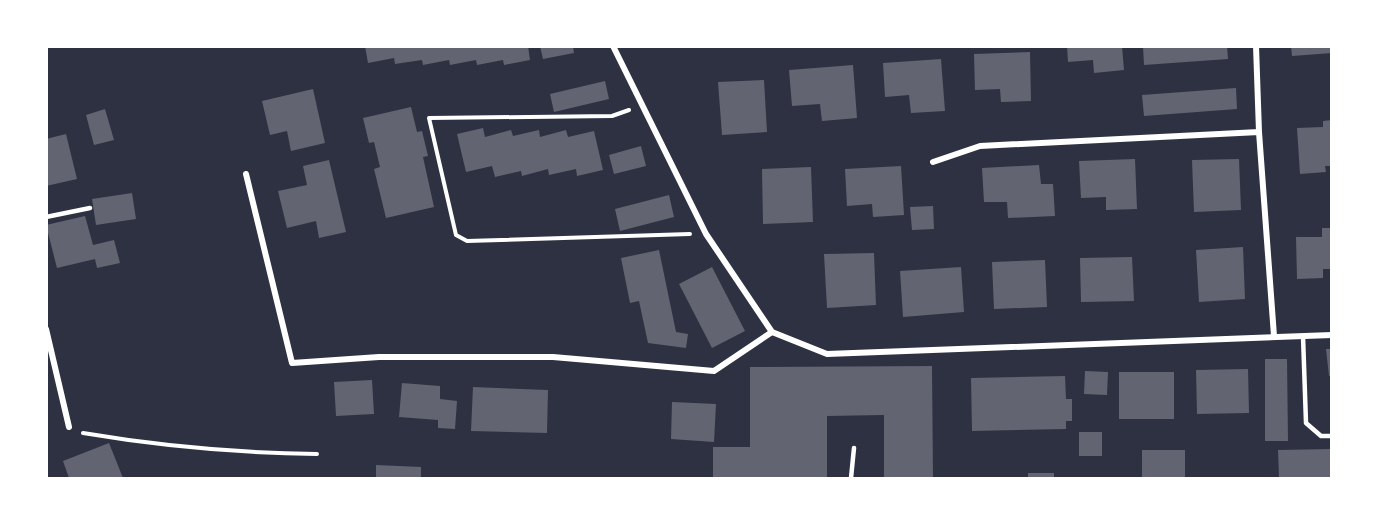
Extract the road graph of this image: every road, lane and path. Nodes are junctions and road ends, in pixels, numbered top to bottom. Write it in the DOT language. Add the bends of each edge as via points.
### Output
graph roads {
  1 [pos="613,46"];
  2 [pos="1256,46"];
  3 [pos="644,105"];
  4 [pos="1259,132"];
  5 [pos="933,162"];
  6 [pos="246,174"];
  7 [pos="90,208"];
  8 [pos="46,217"];
  9 [pos="706,234"];
  10 [pos="46,328"];
  11 [pos="772,332"];
  12 [pos="1332,335"];
  13 [pos="1274,336"];
  14 [pos="1303,336"];
  15 [pos="69,427"];
  16 [pos="1332,436"];
  17 [pos="854,448"];
  18 [pos="318,454"];
  19 [pos="851,478"];
  1 -- 3 [label="street"];
  2 -- 4 [label="street"];
  3 -- 9 [label="street"];
  3 -- 9 [label="path" via="612,116 429,118 456,235 467,241"];
  4 -- 5 [label="street" via="980,146"];
  4 -- 13 [label="street"];
  6 -- 11 [label="street" via="292,363 379,357 553,357 714,371"];
  7 -- 8 [label="lane"];
  9 -- 11 [label="street"];
  10 -- 15 [label="street"];
  11 -- 13 [label="street" via="827,354"];
  12 -- 14 [label="street"];
  13 -- 14 [label="street"];
  14 -- 16 [label="lane" via="1306,423 1321,436"];
  15 -- 18 [label="path" via="138,442"];
  17 -- 19 [label="lane"];
}
